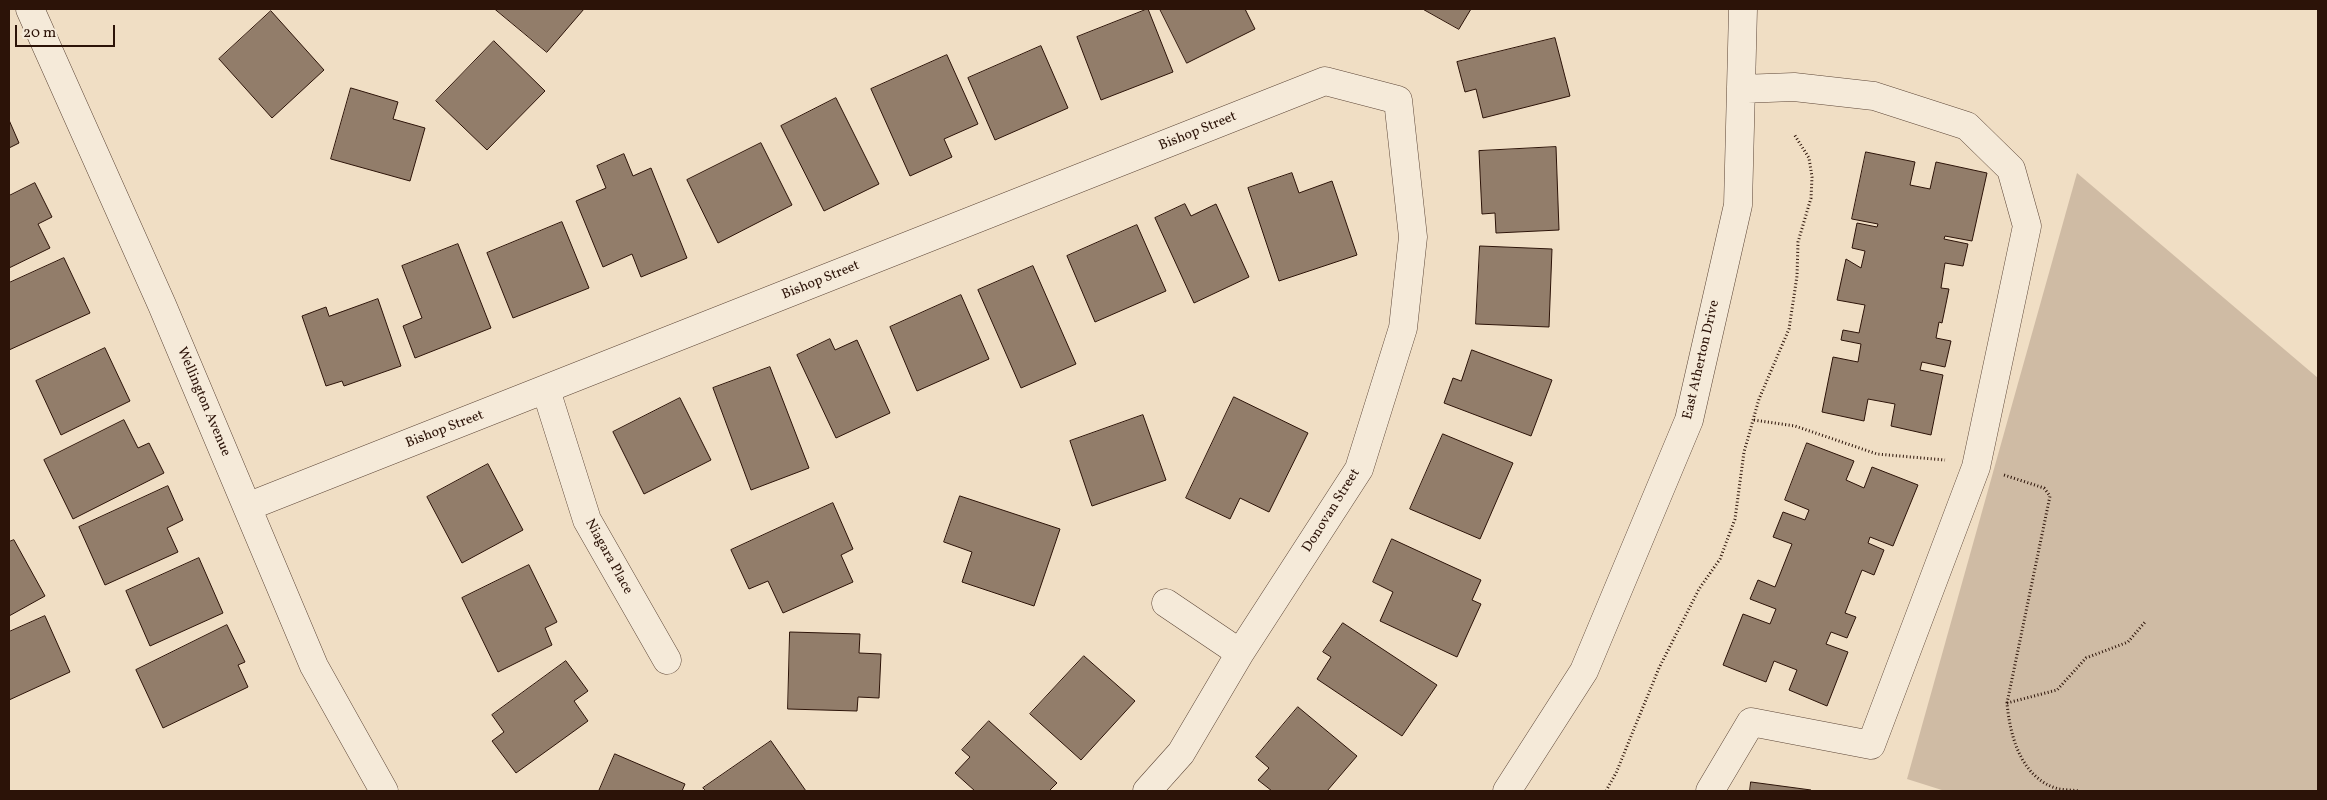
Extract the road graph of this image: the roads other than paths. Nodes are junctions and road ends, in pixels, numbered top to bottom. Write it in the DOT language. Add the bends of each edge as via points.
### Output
graph roads {
  1 [pos="30,9"];
  2 [pos="1743,9"];
  3 [pos="1741,88"];
  4 [pos="1398,100"];
  5 [pos="546,390"];
  6 [pos="247,507"];
  7 [pos="1166,603"];
  8 [pos="1240,653"];
  9 [pos="667,660"];
  10 [pos="384,791"];
  11 [pos="1147,791"];
  12 [pos="1507,791"];
  13 [pos="1710,791"];
  1 -- 6 [label="street, Wellington Avenue"];
  2 -- 3 [label="street, East Atherton Drive"];
  3 -- 12 [label="street, East Atherton Drive" via="1738,205 1689,420 1584,671"];
  3 -- 13 [label="street" via="1794,87 1874,96 1967,126 2011,169 2027,226 1976,467 1872,745 1752,722"];
  4 -- 5 [label="street, Bishop Street" via="1325,81"];
  4 -- 8 [label="street, Donovan Street" via="1413,237 1403,328 1359,469"];
  5 -- 6 [label="street, Bishop Street"];
  5 -- 9 [label="street, Niagara Place" via="587,520"];
  6 -- 10 [label="street, Wellington Avenue" via="314,666"];
  7 -- 8 [label="street"];
  8 -- 11 [label="street, Donovan Street" via="1181,753"];
}
